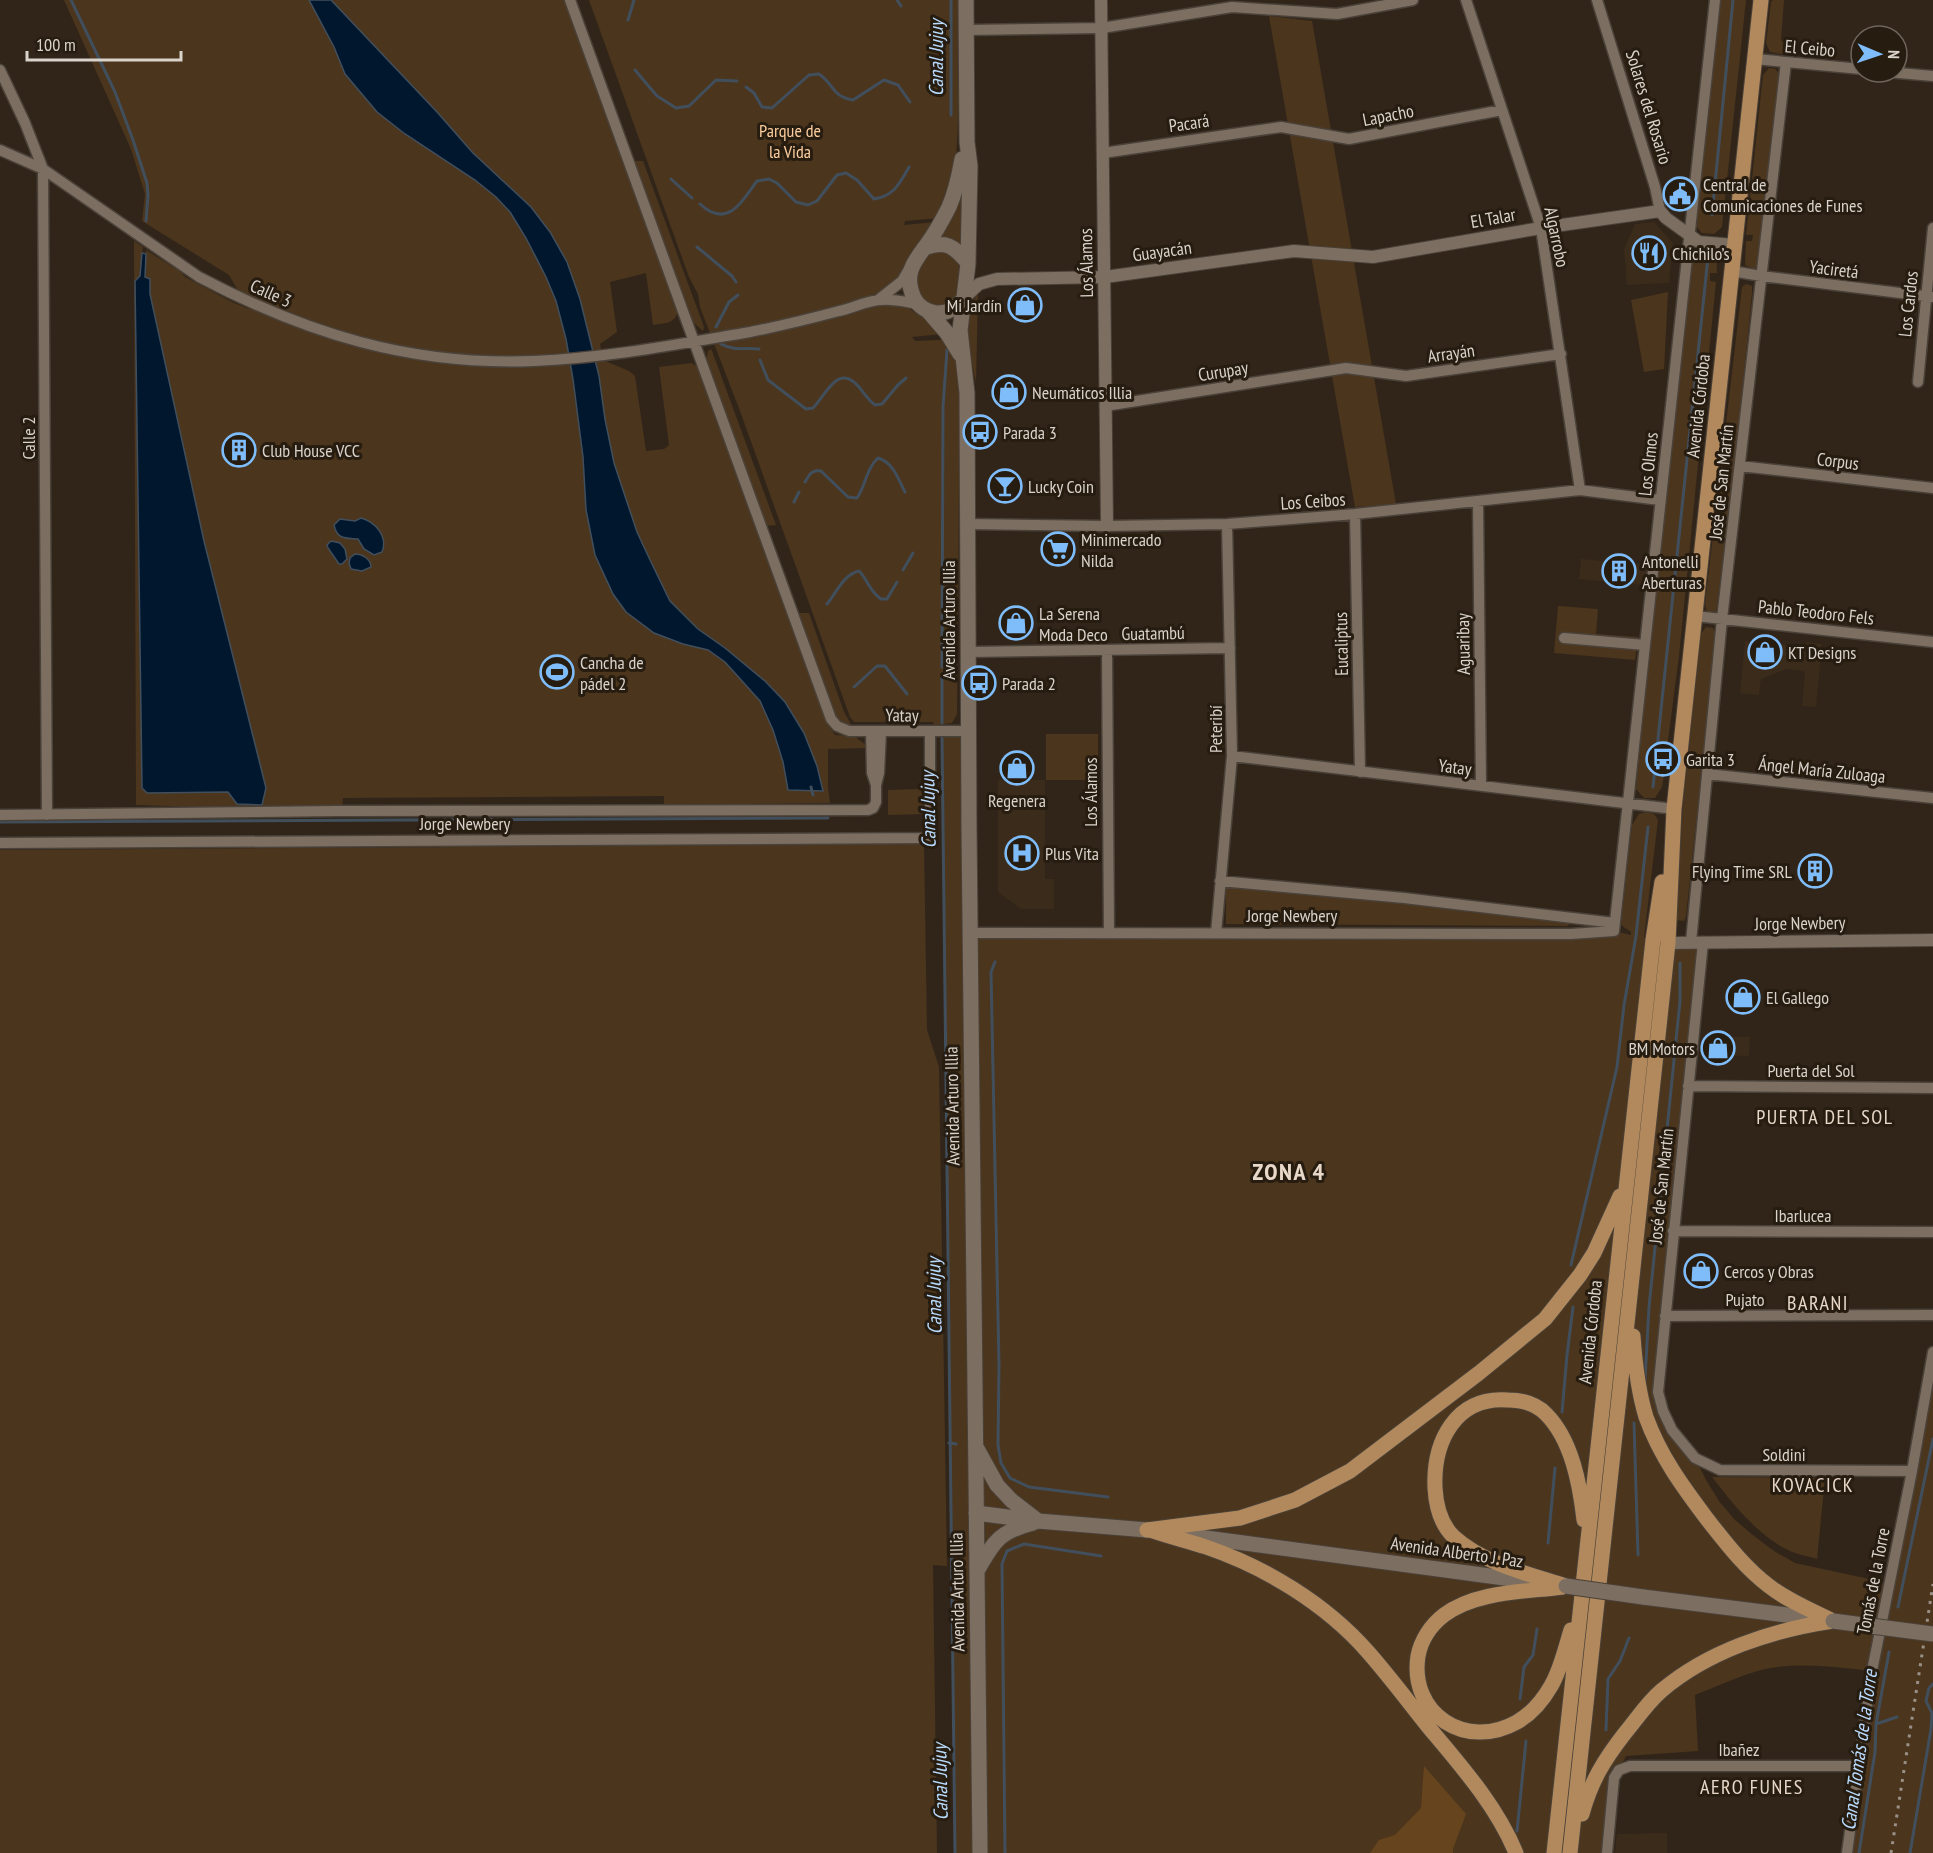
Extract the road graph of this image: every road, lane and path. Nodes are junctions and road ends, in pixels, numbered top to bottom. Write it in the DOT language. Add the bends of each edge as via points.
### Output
graph roads {
  1 [pos="570,0"];
  2 [pos="966,0"];
  3 [pos="1101,0"];
  4 [pos="1413,0"];
  5 [pos="1466,0"];
  6 [pos="1597,0"];
  7 [pos="1715,0"];
  8 [pos="1761,0"];
  9 [pos="1102,28"];
  10 [pos="966,30"];
  11 [pos="1755,59"];
  12 [pos="1786,62"];
  13 [pos="1849,68"];
  14 [pos="0,70"];
  15 [pos="1909,74"];
  16 [pos="1933,76"];
  17 [pos="1502,110"];
  18 [pos="1281,127"];
  19 [pos="967,142"];
  20 [pos="0,150"];
  21 [pos="1103,153"];
  22 [pos="43,169"];
  23 [pos="1660,211"];
  24 [pos="1541,228"];
  25 [pos="1933,228"];
  26 [pos="1689,236"];
  27 [pos="1735,245"];
  28 [pos="924,248"];
  29 [pos="1332,254"];
  30 [pos="913,263"];
  31 [pos="968,263"];
  32 [pos="1732,271"];
  33 [pos="1761,276"];
  34 [pos="1105,277"];
  35 [pos="997,279"];
  36 [pos="1929,297"];
  37 [pos="964,299"];
  38 [pos="878,300"];
  39 [pos="923,308"];
  40 [pos="695,340"];
  41 [pos="1561,354"];
  42 [pos="963,360"];
  43 [pos="1346,368"];
  44 [pos="1918,382"];
  45 [pos="1106,406"];
  46 [pos="1740,466"];
  47 [pos="1933,488"];
  48 [pos="1580,490"];
  49 [pos="1660,500"];
  50 [pos="1478,501"];
  51 [pos="1355,514"];
  52 [pos="967,524"];
  53 [pos="1227,524"];
  54 [pos="1107,526"];
  55 [pos="1695,616"];
  56 [pos="1722,619"];
  57 [pos="1564,638"];
  58 [pos="1933,642"];
  59 [pos="1645,645"];
  60 [pos="1230,648"];
  61 [pos="1107,650"];
  62 [pos="968,652"];
  63 [pos="876,731"];
  64 [pos="968,731"];
  65 [pos="930,732"];
  66 [pos="1232,756"];
  67 [pos="1360,772"];
  68 [pos="1707,774"];
  69 [pos="1481,786"];
  70 [pos="1933,798"];
  71 [pos="1628,803"];
  72 [pos="1673,813"];
  73 [pos="0,815"];
  74 [pos="47,815"];
  75 [pos="0,843"];
  76 [pos="1220,881"];
  77 [pos="1615,927"];
  78 [pos="970,933"];
  79 [pos="1108,933"];
  80 [pos="1216,933"];
  81 [pos="1933,940"];
  82 [pos="1697,942"];
  83 [pos="1668,943"];
  84 [pos="1688,1086"];
  85 [pos="1933,1088"];
  86 [pos="1627,1183"];
  87 [pos="1673,1231"];
  88 [pos="1933,1232"];
  89 [pos="1630,1304"];
  90 [pos="1933,1315"];
  91 [pos="1665,1316"];
  92 [pos="1933,1352"];
  93 [pos="1672,1430"];
  94 [pos="975,1446"];
  95 [pos="1912,1471"];
  96 [pos="976,1513"];
  97 [pos="1038,1521"];
  98 [pos="1147,1530"];
  99 [pos="1586,1546"];
  100 [pos="976,1572"];
  101 [pos="1566,1586"];
  102 [pos="1581,1601"];
  103 [pos="1833,1621"];
  104 [pos="1933,1634"];
  105 [pos="1859,1766"];
  106 [pos="980,1853"];
  107 [pos="1516,1853"];
  108 [pos="1554,1853"];
  109 [pos="1570,1853"];
  110 [pos="1607,1853"];
  111 [pos="1847,1853"];
  1 -- 40 [label="street"];
  2 -- 10 [label="main road"];
  3 -- 9 [label="street, Los Álamos"];
  4 -- 9 [label="street" via="1337,14 1232,7"];
  5 -- 17 [label="street, Algarrobo"];
  6 -- 23 [label="street, Solares del Rosario"];
  7 -- 26 [label="street, Los Olmos"];
  8 -- 11 [label="main road, Avenida Córdoba"];
  9 -- 10 [label="street"];
  9 -- 21 [label="street, Los Álamos"];
  10 -- 19 [label="main road"];
  11 -- 12 [label="street, El Ceibo"];
  11 -- 27 [label="main road, Avenida Córdoba"];
  12 -- 13 [label="street, El Ceibo"];
  12 -- 33 [label="street, José de San Martín"];
  14 -- 22 [label="street, Calle 2"];
  15 -- 16 [label="street"];
  17 -- 18 [label="street, Lapacho" via="1349,139"];
  17 -- 24 [label="street, Algarrobo"];
  18 -- 21 [label="street, Pacará"];
  19 -- 28 [label="main road" via="954,196"];
  19 -- 31 [label="main road"];
  20 -- 22 [label="street, Calle 3"];
  21 -- 34 [label="street, Los Álamos"];
  22 -- 40 [label="street, Calle 3" via="200,277 275,314 372,346 454,359 498,361 566,359"];
  22 -- 74 [label="street, Calle 2"];
  23 -- 24 [label="street, El Talar"];
  23 -- 26 [label="street"];
  24 -- 29 [label="street, El Talar" via="1373,257"];
  24 -- 41 [label="street, Algarrobo"];
  25 -- 36 [label="street, Los Cardos"];
  26 -- 27 [label="street" via="1699,242"];
  26 -- 49 [label="street, Los Olmos"];
  27 -- 32 [label="main road, Avenida Córdoba"];
  28 -- 30 [label="main road"];
  28 -- 31 [label="main road" via="948,244"];
  29 -- 34 [label="street, Guayacán" via="1294,251"];
  30 -- 38 [label="street" via="902,281"];
  30 -- 39 [label="main road" via="911,289"];
  31 -- 35 [label="street, Guayacán" via="980,274"];
  31 -- 37 [label="main road"];
  32 -- 33 [label="street, Yaciretá"];
  32 -- 55 [label="main road, Avenida Córdoba"];
  33 -- 36 [label="street, Yaciretá"];
  33 -- 46 [label="street, José de San Martín"];
  34 -- 35 [label="street, Guayacán"];
  34 -- 45 [label="street, Los Álamos"];
  35 -- 37 [label="street, Guayacán" via="979,284"];
  36 -- 44 [label="street, Los Cardos"];
  37 -- 39 [label="main road" via="951,311 936,313"];
  37 -- 42 [label="main road, Avenida Arturo Illia" via="960,330"];
  38 -- 39 [label="street"];
  38 -- 40 [label="street" via="786,324"];
  39 -- 42 [label="main road, Avenida Arturo Illia" via="947,333"];
  40 -- 63 [label="street, Yatay" via="831,719 849,731"];
  41 -- 43 [label="street, Arrayán" via="1406,376"];
  41 -- 48 [label="street, Algarrobo"];
  42 -- 52 [label="main road, Avenida Arturo Illia" via="967,393"];
  43 -- 45 [label="street, Curupay"];
  45 -- 54 [label="street, Los Álamos"];
  46 -- 47 [label="street, Corpus"];
  46 -- 56 [label="street, José de San Martín"];
  48 -- 49 [label="street, Los Ceibos"];
  48 -- 50 [label="street, Los Ceibos"];
  49 -- 59 [label="street, Los Olmos"];
  50 -- 51 [label="street, Los Ceibos"];
  50 -- 69 [label="street, Aguaribay"];
  51 -- 53 [label="street, Los Ceibos"];
  51 -- 67 [label="street, Eucaliptus"];
  52 -- 54 [label="street, Los Ceibos"];
  52 -- 62 [label="main road, Avenida Arturo Illia"];
  53 -- 54 [label="street, Los Ceibos"];
  53 -- 60 [label="street, Peteribí"];
  55 -- 56 [label="street, Pablo Teodoro Fels"];
  55 -- 72 [label="main road, Avenida Córdoba"];
  56 -- 58 [label="street, Pablo Teodoro Fels"];
  56 -- 68 [label="street, José de San Martín"];
  57 -- 59 [label="street"];
  59 -- 71 [label="street, Los Olmos"];
  60 -- 61 [label="street, Guatambú"];
  60 -- 66 [label="street, Peteribí"];
  61 -- 62 [label="street, Guatambú"];
  61 -- 79 [label="street, Los Álamos"];
  62 -- 64 [label="main road, Avenida Arturo Illia"];
  63 -- 65 [label="street, Yatay"];
  63 -- 74 [label="street" via="879,773 876,802 868,810"];
  64 -- 65 [label="street, Yatay"];
  64 -- 78 [label="main road, Avenida Arturo Illia"];
  65 -- 75 [label="street, Jorge Newbery" via="930,838"];
  66 -- 67 [label="street, Yatay"];
  66 -- 76 [label="street, Peteribí"];
  67 -- 69 [label="street, Yatay"];
  68 -- 70 [label="street, Ángel María Zuloaga"];
  68 -- 82 [label="street, José de San Martín"];
  69 -- 71 [label="street, Yatay"];
  71 -- 72 [label="street, Yatay"];
  71 -- 77 [label="street, Los Olmos"];
  72 -- 83 [label="main road, Avenida Córdoba"];
  72 -- 86 [label="main road, Avenida Córdoba" via="1653,940"];
  73 -- 74 [label="street"];
  76 -- 77 [label="street, Jorge Newbery" via="1554,915"];
  76 -- 80 [label="street, Peteribí"];
  77 -- 80 [label="street, Jorge Newbery" via="1571,934"];
  78 -- 79 [label="street, Jorge Newbery"];
  78 -- 94 [label="main road, Avenida Arturo Illia"];
  79 -- 80 [label="street, Jorge Newbery"];
  81 -- 82 [label="street, Jorge Newbery"];
  82 -- 83 [label="street, Jorge Newbery"];
  82 -- 84 [label="street, José de San Martín"];
  83 -- 89 [label="main road, Avenida Córdoba"];
  84 -- 85 [label="street, Puerta del Sol"];
  84 -- 87 [label="street, José de San Martín"];
  86 -- 98 [label="main road" via="1594,1253 1545,1319 1378,1452 1325,1485 1266,1510 1240,1518"];
  86 -- 99 [label="main road, Avenida Córdoba"];
  87 -- 88 [label="street, Ibarlucea"];
  87 -- 91 [label="street, José de San Martín"];
  89 -- 103 [label="main road" via="1636,1375 1646,1417 1663,1457 1734,1554 1768,1586"];
  89 -- 109 [label="main road, Avenida Córdoba"];
  90 -- 91 [label="street, Pujato"];
  91 -- 93 [label="street, José de San Martín" via="1658,1392"];
  92 -- 95 [label="street, Tomás de la Torre"];
  93 -- 95 [label="street, Soldini" via="1695,1458 1720,1470"];
  94 -- 96 [label="main road, Avenida Arturo Illia"];
  94 -- 97 [label="main road" via="997,1485"];
  95 -- 105 [label="street, Tomás de la Torre" via="1872,1671"];
  96 -- 97 [label="main road, Avenida Alberto J. Paz"];
  96 -- 100 [label="main road, Avenida Arturo Illia"];
  97 -- 98 [label="main road, Avenida Alberto J. Paz"];
  97 -- 100 [label="main road" via="1004,1533"];
  98 -- 101 [label="main road, Avenida Alberto J. Paz"];
  98 -- 107 [label="main road" via="1206,1547 1249,1565 1329,1614 1367,1651 1463,1768 1498,1817"];
  99 -- 101 [label="main road" via="1570,1456 1560,1432 1545,1414 1527,1402 1494,1399 1463,1412 1451,1423 1437,1458 1436,1502 1441,1520 1468,1548"];
  99 -- 102 [label="main road, Avenida Córdoba"];
  100 -- 106 [label="main road, Avenida Arturo Illia"];
  101 -- 102 [label="main road" via="1478,1599 1458,1606 1432,1625 1419,1652 1417,1680 1436,1715 1458,1728 1487,1732 1517,1722 1533,1710 1560,1666"];
  101 -- 103 [label="main road, Avenida Alberto J. Paz, bridge"];
  102 -- 108 [label="main road, Avenida Córdoba"];
  103 -- 104 [label="main road, Avenida Alberto J. Paz, bridge"];
  103 -- 109 [label="main road" via="1774,1632 1728,1650 1660,1692 1609,1754 1588,1791"];
  105 -- 110 [label="street, Ibañez" via="1630,1766 1619,1770 1614,1778"];
  105 -- 111 [label="street, Tomás de la Torre"];
}
